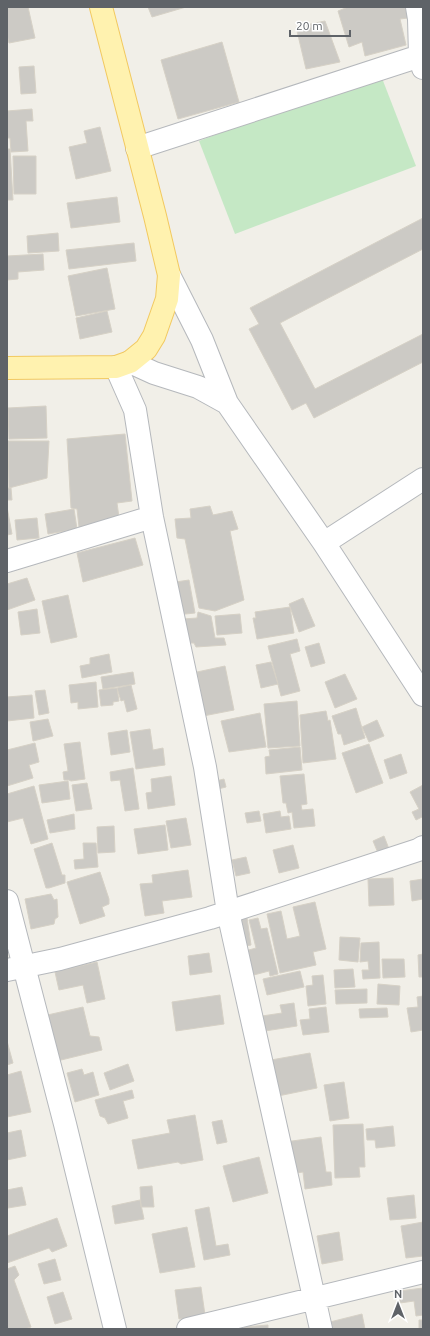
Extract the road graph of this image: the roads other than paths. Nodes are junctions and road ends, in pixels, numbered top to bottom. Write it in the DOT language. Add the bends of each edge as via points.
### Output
graph roads {
  1 [pos="101,7"];
  2 [pos="417,7"];
  3 [pos="422,62"];
  4 [pos="137,148"];
  5 [pos="169,274"];
  6 [pos="123,365"];
  7 [pos="7,368"];
  8 [pos="227,403"];
  9 [pos="423,479"];
  10 [pos="152,517"];
  11 [pos="324,543"];
  12 [pos="7,561"];
  13 [pos="423,695"];
  14 [pos="423,847"];
  15 [pos="7,901"];
  16 [pos="228,912"];
  17 [pos="15,969"];
  18 [pos="423,1272"];
  19 [pos="314,1298"];
  20 [pos="115,1329"];
  21 [pos="188,1329"];
  22 [pos="321,1329"];
  1 -- 4 [label="main road"];
  2 -- 3 [label="street"];
  3 -- 4 [label="street"];
  4 -- 5 [label="main road"];
  5 -- 6 [label="main road" via="167,299 154,336 146,349"];
  5 -- 8 [label="street" via="202,340"];
  6 -- 7 [label="main road"];
  6 -- 8 [label="street" via="198,387"];
  6 -- 10 [label="street" via="135,410"];
  8 -- 11 [label="street"];
  9 -- 11 [label="street"];
  10 -- 12 [label="street"];
  10 -- 16 [label="street" via="205,767"];
  11 -- 13 [label="street"];
  14 -- 16 [label="street"];
  15 -- 17 [label="street"];
  16 -- 17 [label="street" via="60,960"];
  16 -- 19 [label="street"];
  17 -- 20 [label="street" via="65,1124"];
  18 -- 19 [label="street"];
  19 -- 21 [label="street"];
  19 -- 22 [label="street"];
}
